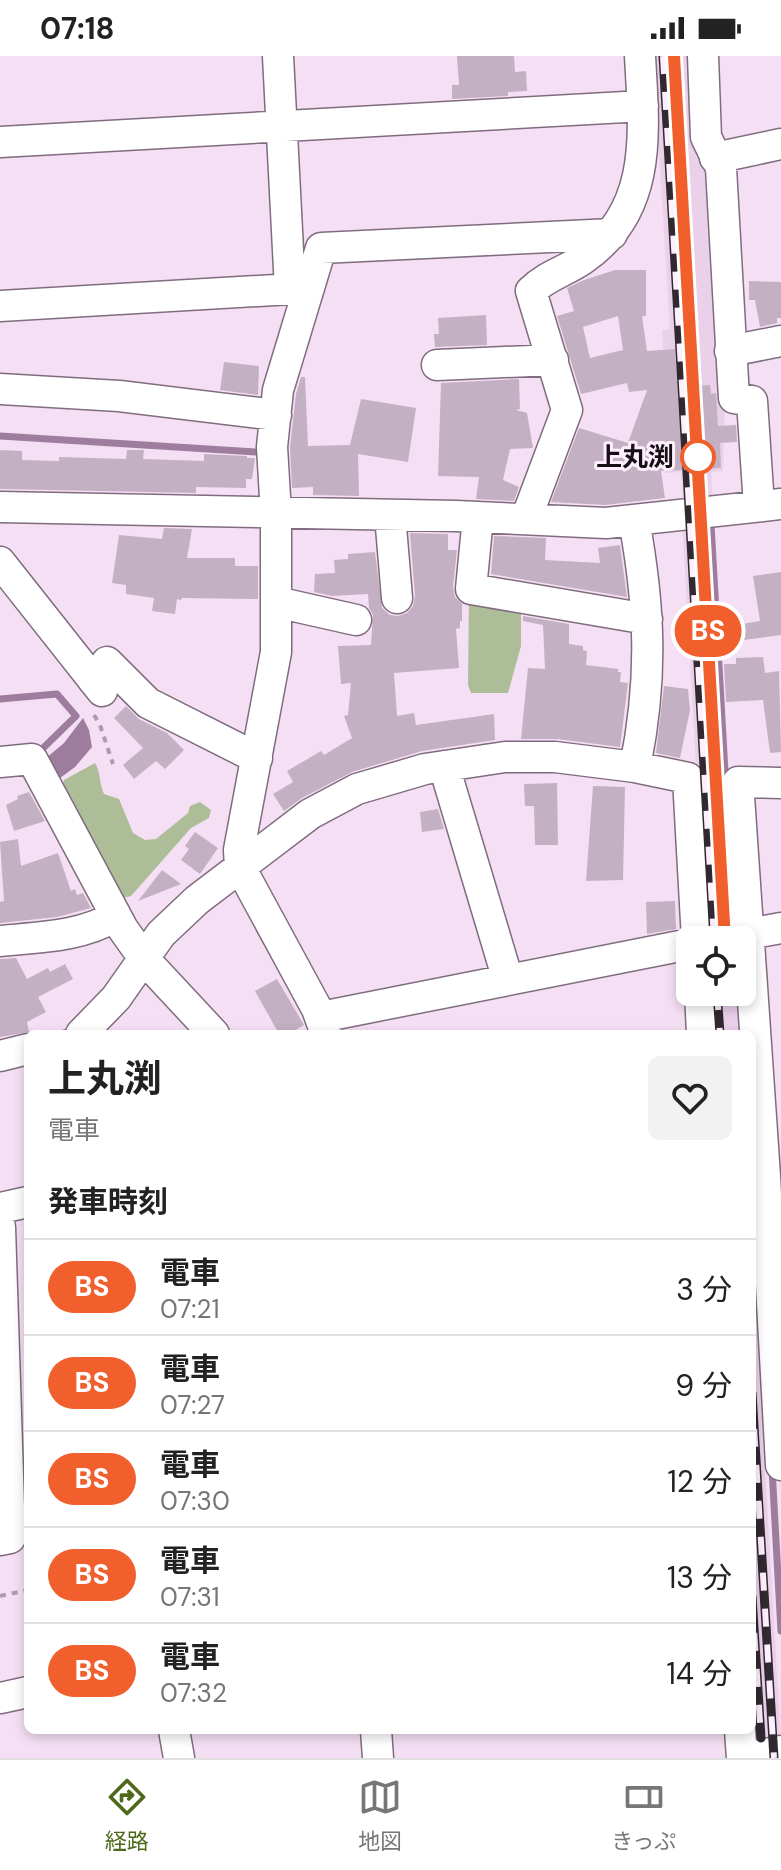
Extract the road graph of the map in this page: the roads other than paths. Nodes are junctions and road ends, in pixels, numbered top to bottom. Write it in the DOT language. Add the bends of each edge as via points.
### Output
graph roads {
  1 [pos="278,56"];
  2 [pos="640,56"];
  3 [pos="703,56"];
  4 [pos="643,106"];
  5 [pos="282,128"];
  6 [pos="0,142"];
  7 [pos="781,144"];
  8 [pos="715,158"];
  9 [pos="612,234"];
  10 [pos="300,288"];
  11 [pos="0,306"];
  12 [pos="781,341"];
  13 [pos="730,351"];
  14 [pos="553,360"];
  15 [pos="437,365"];
  16 [pos="0,389"];
  17 [pos="276,415"];
  18 [pos="770,505"];
  19 [pos="0,507"];
  20 [pos="276,514"];
  21 [pos="390,515"];
  22 [pos="478,517"];
  23 [pos="526,519"];
  24 [pos="634,520"];
  25 [pos="0,562"];
  26 [pos="397,598"];
  27 [pos="276,602"];
  28 [pos="647,619"];
  29 [pos="356,620"];
  30 [pos="257,758"];
  31 [pos="0,762"];
  32 [pos="444,766"];
  33 [pos="635,767"];
  34 [pos="781,783"];
  35 [pos="240,867"];
  36 [pos="116,916"];
  37 [pos="696,926"];
  38 [pos="747,926"];
  39 [pos="781,928"];
  40 [pos="756,933"];
  41 [pos="0,941"];
  42 [pos="676,947"];
  43 [pos="145,960"];
  44 [pos="508,980"];
  45 [pos="756,1000"];
  46 [pos="701,1006"];
  47 [pos="323,1026"];
  48 [pos="85,1030"];
  49 [pos="210,1030"];
  50 [pos="702,1030"];
  51 [pos="24,1050"];
  52 [pos="0,1056"];
  53 [pos="771,1123"];
  54 [pos="24,1203"];
  55 [pos="0,1208"];
  56 [pos="0,1227"];
  57 [pos="774,1232"];
  58 [pos="17,1387"];
  59 [pos="781,1465"];
  60 [pos="0,1540"];
  61 [pos="24,1693"];
  62 [pos="0,1698"];
  63 [pos="175,1734"];
  64 [pos="376,1734"];
  65 [pos="741,1734"];
  66 [pos="781,1751"];
  67 [pos="179,1758"];
  68 [pos="378,1758"];
  69 [pos="744,1758"];
  1 -- 5 [label="street"];
  2 -- 4 [label="street"];
  3 -- 8 [label="street" via="706,137"];
  4 -- 5 [label="street"];
  4 -- 9 [label="street" via="642,158 630,206"];
  5 -- 6 [label="street"];
  5 -- 10 [label="street"];
  7 -- 8 [label="street"];
  8 -- 13 [label="street" via="721,168"];
  9 -- 10 [label="street" via="321,248"];
  9 -- 14 [label="street" via="531,291"];
  10 -- 11 [label="street"];
  10 -- 17 [label="street"];
  12 -- 13 [label="street"];
  13 -- 18 [label="street" via="734,398 752,401"];
  14 -- 15 [label="street"];
  14 -- 23 [label="street" via="567,410"];
  16 -- 17 [label="street" via="119,396"];
  17 -- 20 [label="street"];
  18 -- 24 [label="street"];
  19 -- 20 [label="street"];
  20 -- 21 [label="street"];
  20 -- 27 [label="street"];
  21 -- 22 [label="street"];
  21 -- 26 [label="street"];
  22 -- 23 [label="street"];
  22 -- 28 [label="street" via="471,589"];
  23 -- 24 [label="street"];
  24 -- 28 [label="street"];
  25 -- 30 [label="street" via="97,685 107,662 148,703"];
  27 -- 29 [label="street"];
  27 -- 30 [label="street" via="276,652"];
  28 -- 33 [label="street" via="645,718"];
  30 -- 35 [label="street"];
  31 -- 36 [label="street" via="32,759"];
  32 -- 33 [label="street" via="505,757 555,757"];
  32 -- 35 [label="street" via="357,789 310,814"];
  32 -- 44 [label="street"];
  33 -- 37 [label="street" via="688,778"];
  34 -- 38 [label="street" via="738,782"];
  35 -- 43 [label="street" via="161,934"];
  35 -- 47 [label="street"];
  36 -- 41 [label="street" via="96,928"];
  36 -- 43 [label="street"];
  39 -- 40 [label="street"];
  42 -- 44 [label="street"];
  43 -- 48 [label="street"];
  43 -- 49 [label="street"];
  44 -- 47 [label="street"];
  45 -- 53 [label="street"];
  46 -- 50 [label="street"];
  51 -- 52 [label="street"];
  53 -- 57 [label="street"];
  54 -- 55 [label="street"];
  56 -- 58 [label="street"];
  57 -- 59 [label="street"];
  58 -- 60 [label="street" via="10,1538"];
  61 -- 62 [label="street"];
  63 -- 67 [label="street"];
  64 -- 68 [label="street"];
  65 -- 69 [label="street"];
  66 -- 69 [label="street"];
}
